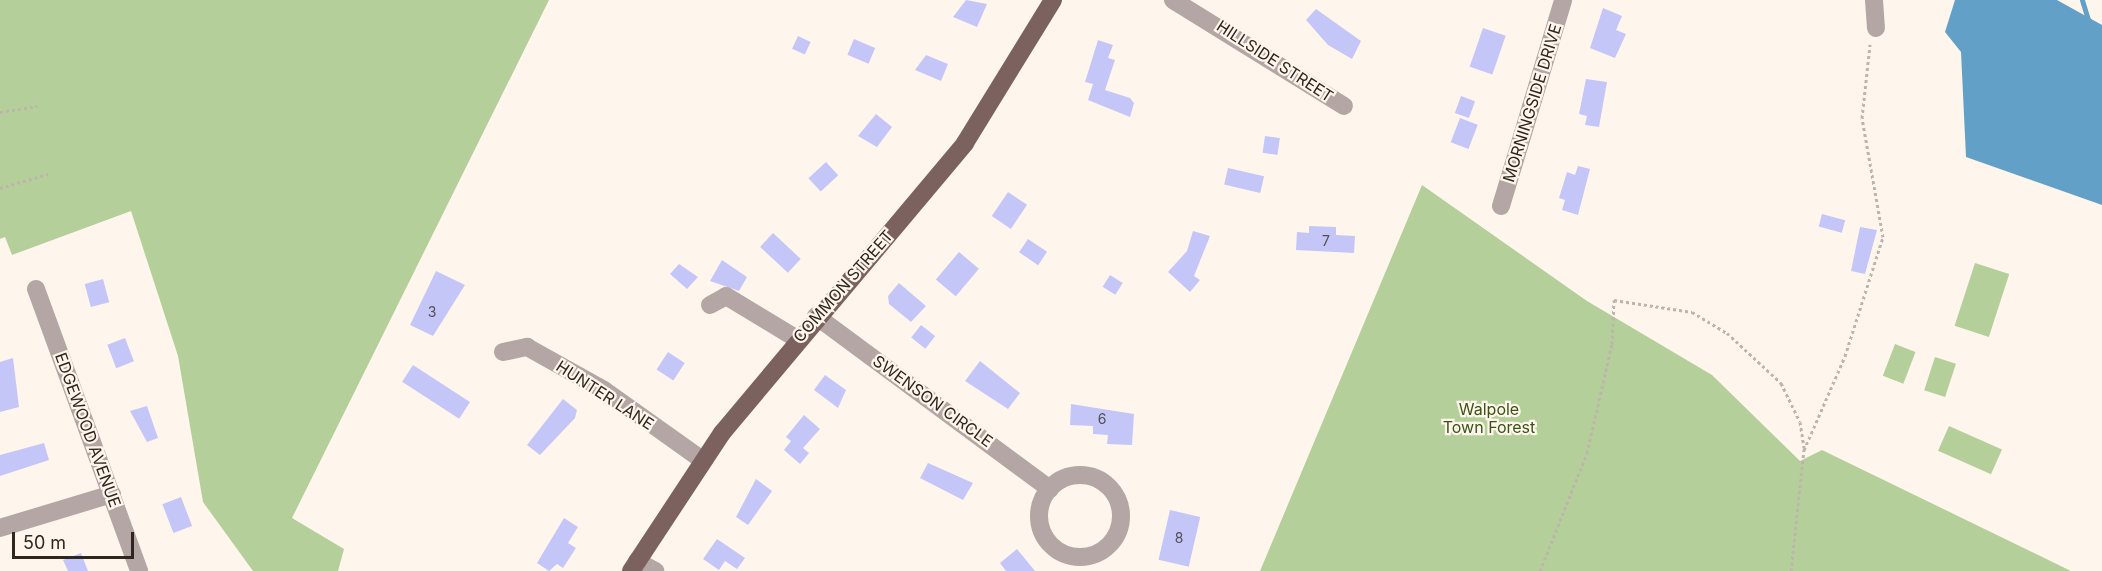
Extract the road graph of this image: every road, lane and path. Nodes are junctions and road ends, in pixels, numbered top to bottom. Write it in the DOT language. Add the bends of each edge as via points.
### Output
graph roads {
  1 [pos="1053,0"];
  2 [pos="1173,0"];
  3 [pos="1563,0"];
  4 [pos="1874,0"];
  5 [pos="1876,28"];
  6 [pos="39,106"];
  7 [pos="1344,106"];
  8 [pos="0,112"];
  9 [pos="48,174"];
  10 [pos="0,188"];
  11 [pos="1501,206"];
  12 [pos="36,289"];
  13 [pos="710,305"];
  14 [pos="816,316"];
  15 [pos="796,339"];
  16 [pos="503,352"];
  17 [pos="1804,450"];
  18 [pos="702,460"];
  19 [pos="1050,489"];
  20 [pos="112,494"];
  21 [pos="0,528"];
  22 [pos="634,566"];
  23 [pos="139,571"];
  24 [pos="655,571"];
  25 [pos="1540,571"];
  26 [pos="1791,571"];
  1 -- 14 [label="main road, COMMON STREET" via="965,143"];
  2 -- 7 [label="street, HILLSIDE STREET"];
  3 -- 11 [label="street, MORNINGSIDE DRIVE"];
  4 -- 5 [label="street"];
  5 -- 17 [label="path" via="1862,118 1882,237 1845,356"];
  6 -- 8 [label="path"];
  9 -- 10 [label="path"];
  12 -- 20 [label="street, EDGEWOOD AVENUE"];
  13 -- 15 [label="street" via="726,296"];
  14 -- 15 [label="main road, COMMON STREET"];
  14 -- 19 [label="street, SWENSON CIRCLE"];
  15 -- 18 [label="main road, COMMON STREET"];
  16 -- 18 [label="street, HUNTER LANE" via="534,351 604,390"];
  17 -- 25 [label="path" via="1800,422 1781,383 1727,333 1692,312 1614,300 1612,344 1587,453"];
  17 -- 26 [label="path"];
  18 -- 22 [label="main road, COMMON STREET"];
  19 -- 19 [label="street" via="1075,475 1095,478 1111,489 1121,516 1111,543 1085,557 1057,550 1040,526 1040,506"];
  20 -- 21 [label="street"];
  20 -- 23 [label="street, EDGEWOOD AVENUE"];
  22 -- 24 [label="street"];
}
